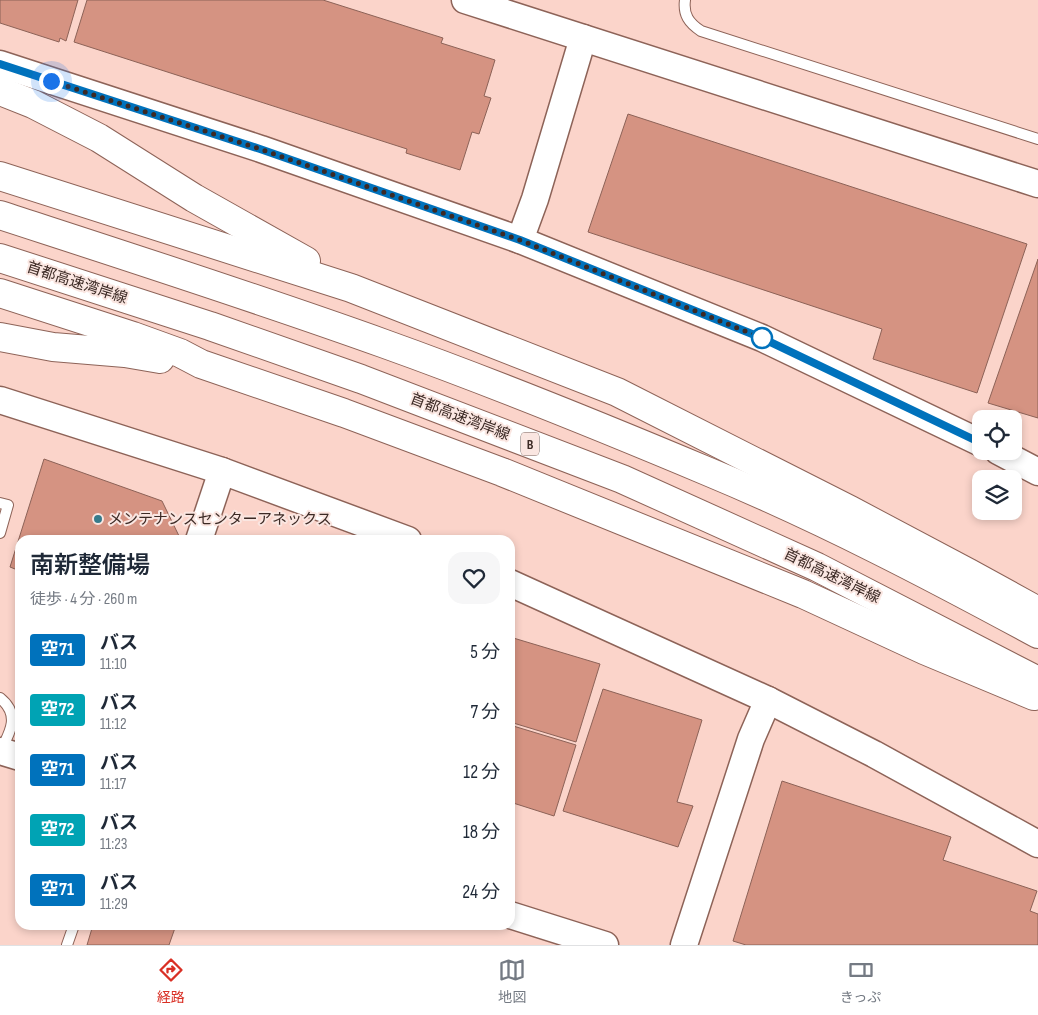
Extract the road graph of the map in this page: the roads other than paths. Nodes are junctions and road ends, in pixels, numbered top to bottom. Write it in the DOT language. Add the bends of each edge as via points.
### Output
graph roads {
  1 [pos="465,0"];
  2 [pos="685,0"];
  3 [pos="582,38"];
  4 [pos="0,64"];
  5 [pos="0,91"];
  6 [pos="1038,140"];
  7 [pos="0,176"];
  8 [pos="1038,184"];
  9 [pos="0,215"];
  10 [pos="520,240"];
  11 [pos="0,258"];
  12 [pos="351,288"];
  13 [pos="0,293"];
  14 [pos="0,336"];
  15 [pos="53,347"];
  16 [pos="0,349"];
  17 [pos="201,364"];
  18 [pos="0,400"];
  19 [pos="972,439"];
  20 [pos="1015,460"];
  21 [pos="222,472"];
  22 [pos="1038,472"];
  23 [pos="0,503"];
  24 [pos="0,534"];
  25 [pos="201,535"];
  26 [pos="394,535"];
  27 [pos="515,586"];
  28 [pos="1038,611"];
  29 [pos="1038,634"];
  30 [pos="1038,680"];
  31 [pos="0,698"];
  32 [pos="1038,698"];
  33 [pos="768,700"];
  34 [pos="0,751"];
  35 [pos="15,756"];
  36 [pos="1038,844"];
  37 [pos="515,917"];
  38 [pos="72,930"];
  39 [pos="67,945"];
  40 [pos="604,945"];
  41 [pos="684,945"];
  1 -- 3 [label="street"];
  2 -- 6 [label="lane" via="686,15 701,31"];
  3 -- 8 [label="street"];
  3 -- 10 [label="street"];
  4 -- 10 [label="street" via="260,149"];
  5 -- 12 [label="highway" via="99,138 194,198"];
  7 -- 12 [label="highway"];
  9 -- 29 [label="highway" via="224,287 532,400 789,508 956,589"];
  10 -- 19 [label="street" via="762,338"];
  11 -- 30 [label="highway, 首都高速湾岸線 / B" via="351,375 622,479 817,567"];
  12 -- 28 [label="highway" via="617,392 850,510"];
  13 -- 17 [label="highway" via="133,336"];
  14 -- 15 [label="highway"];
  15 -- 16 [label="highway"];
  15 -- 17 [label="highway"];
  17 -- 32 [label="highway" via="502,472 803,594"];
  18 -- 21 [label="street"];
  20 -- 22 [label="street"];
  21 -- 25 [label="street"];
  21 -- 26 [label="street"];
  23 -- 24 [label="lane" via="8,505"];
  27 -- 33 [label="street"];
  31 -- 34 [label="lane" via="12,713 12,724"];
  33 -- 36 [label="street"];
  33 -- 41 [label="street" via="751,739"];
  34 -- 35 [label="street"];
  37 -- 40 [label="street"];
  38 -- 39 [label="lane"];
}
